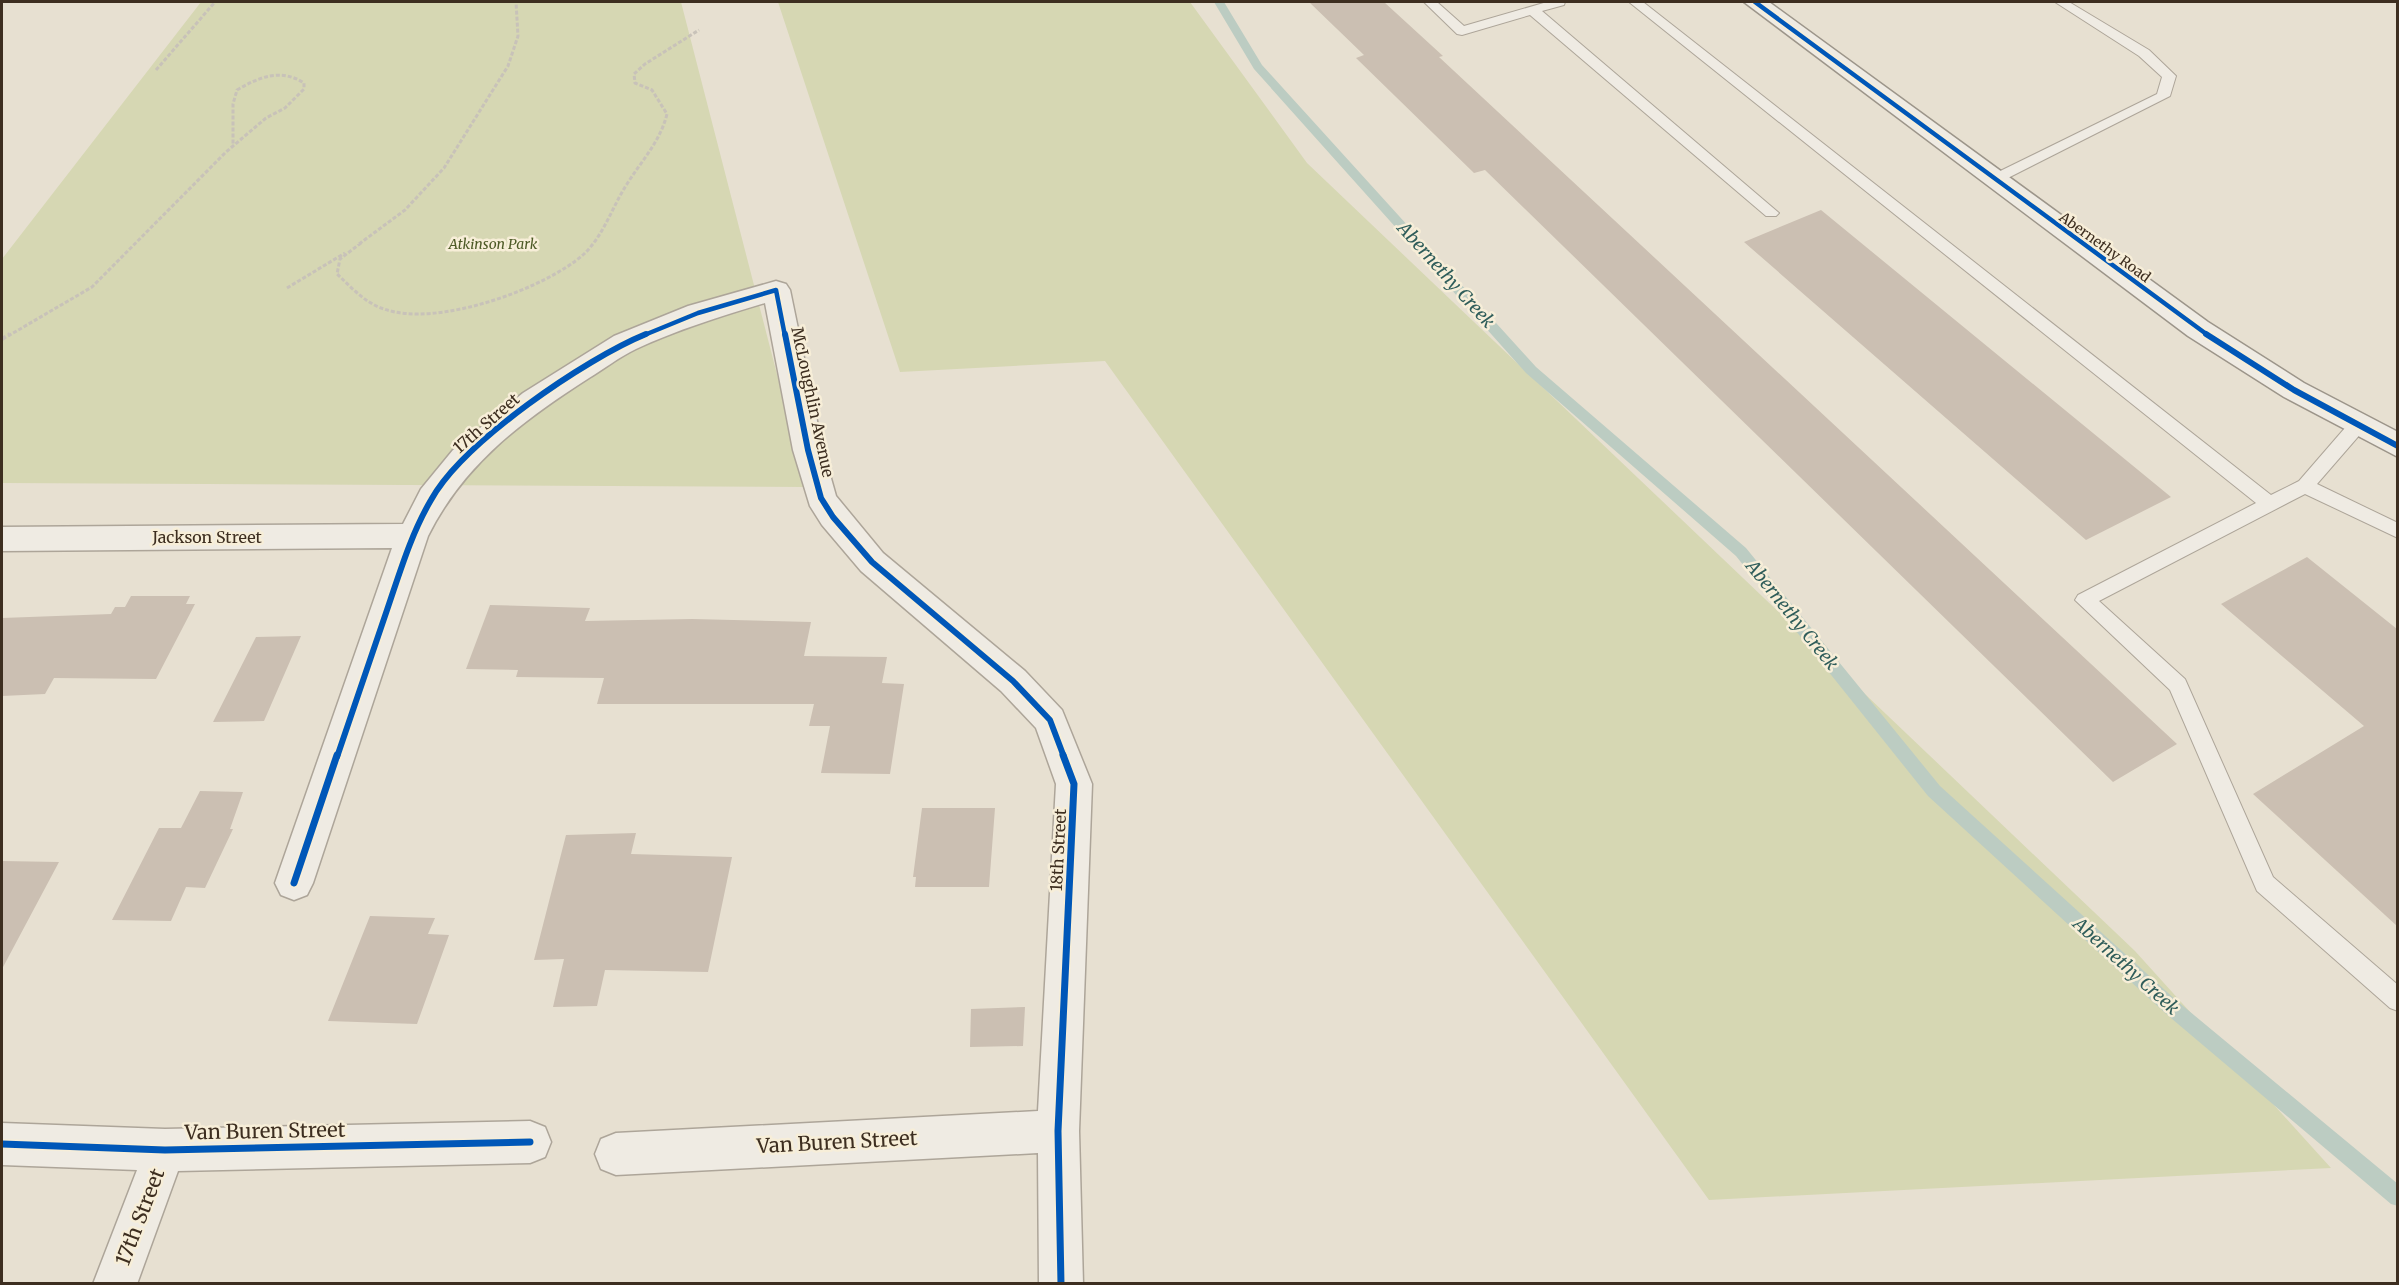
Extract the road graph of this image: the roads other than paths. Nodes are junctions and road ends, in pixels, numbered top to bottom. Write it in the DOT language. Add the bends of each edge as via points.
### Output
graph roads {
  1 [pos="1430,2"];
  2 [pos="1559,2"];
  3 [pos="1635,2"];
  4 [pos="1755,2"];
  5 [pos="2061,2"];
  6 [pos="1532,10"];
  7 [pos="1993,180"];
  8 [pos="1772,213"];
  9 [pos="776,290"];
  10 [pos="2357,426"];
  11 [pos="2397,447"];
  12 [pos="2305,486"];
  13 [pos="2270,504"];
  14 [pos="832,517"];
  15 [pos="2397,531"];
  16 [pos="412,536"];
  17 [pos="2,539"];
  18 [pos="294,883"];
  19 [pos="2397,1000"];
  20 [pos="1058,1131"];
  21 [pos="530,1142"];
  22 [pos="2,1144"];
  23 [pos="165,1150"];
  24 [pos="616,1154"];
  25 [pos="115,1284"];
  26 [pos="1061,1284"];
  1 -- 6 [label="lane" via="1462,31"];
  2 -- 6 [label="lane"];
  3 -- 13 [label="lane"];
  4 -- 7 [label="street, Abernethy Road"];
  5 -- 7 [label="lane" via="2169,76 2163,96"];
  6 -- 8 [label="lane"];
  7 -- 10 [label="street, Abernethy Road" via="2198,329"];
  9 -- 14 [label="street, McLoughlin Avenue" via="808,450 821,498"];
  9 -- 16 [label="street, 17th Street" via="698,313 624,343 532,400 464,458 432,497"];
  10 -- 11 [label="street, Abernethy Road"];
  10 -- 12 [label="lane"];
  12 -- 13 [label="lane"];
  12 -- 15 [label="lane"];
  13 -- 19 [label="lane" via="2085,600 2178,685 2265,884"];
  14 -- 20 [label="street, 18th Street" via="872,562 1013,681 1050,720 1074,784"];
  16 -- 17 [label="street, Jackson Street"];
  16 -- 18 [label="street, 17th Street"];
  20 -- 24 [label="street, Van Buren Street"];
  20 -- 26 [label="street, 18th Street"];
  21 -- 23 [label="street, Van Buren Street"];
  22 -- 23 [label="street, Van Buren Street"];
  23 -- 25 [label="street, 17th Street"];
}
